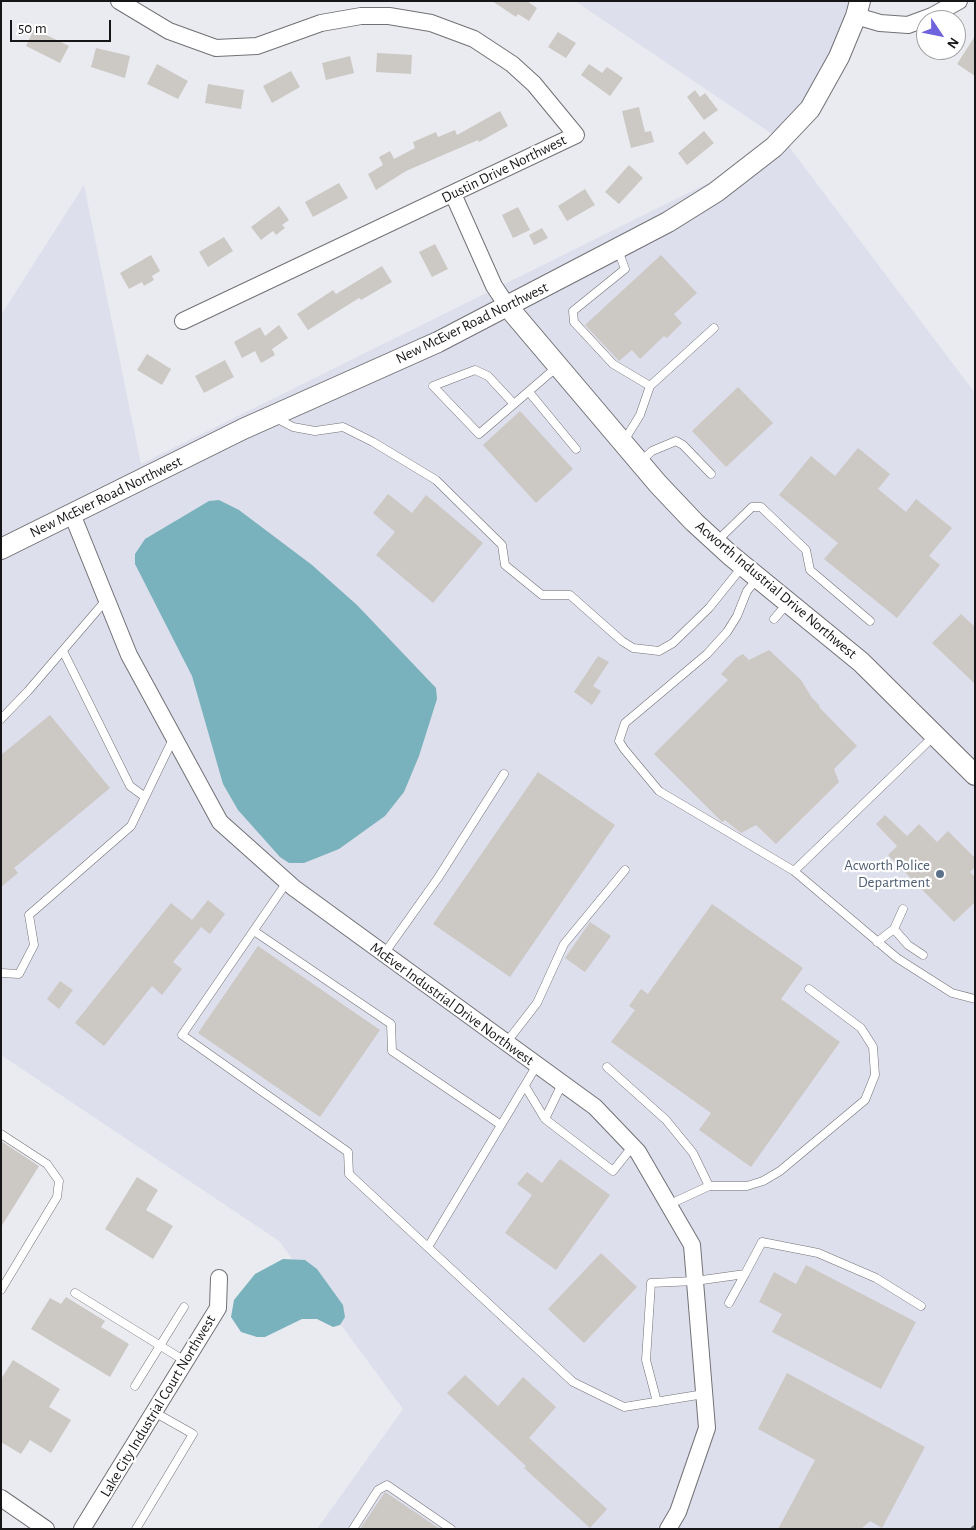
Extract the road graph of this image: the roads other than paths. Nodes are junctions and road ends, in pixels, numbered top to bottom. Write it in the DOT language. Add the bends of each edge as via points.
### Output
graph roads {
  1 [pos="119,1"];
  2 [pos="959,1"];
  3 [pos="858,9"];
  4 [pos="452,194"];
  5 [pos="618,249"];
  6 [pos="508,307"];
  7 [pos="183,321"];
  8 [pos="714,328"];
  9 [pos="558,366"];
  10 [pos="650,386"];
  11 [pos="529,392"];
  12 [pos="514,404"];
  13 [pos="272,416"];
  14 [pos="623,443"];
  15 [pos="576,449"];
  16 [pos="640,462"];
  17 [pos="710,474"];
  18 [pos="72,514"];
  19 [pos="715,542"];
  20 [pos="1,549"];
  21 [pos="751,572"];
  22 [pos="107,599"];
  23 [pos="788,603"];
  24 [pos="774,619"];
  25 [pos="870,621"];
  26 [pos="63,650"];
  27 [pos="1,719"];
  28 [pos="935,735"];
  29 [pos="174,737"];
  30 [pos="504,774"];
  31 [pos="975,775"];
  32 [pos="145,797"];
  33 [pos="625,870"];
  34 [pos="794,871"];
  35 [pos="287,882"];
  36 [pos="903,909"];
  37 [pos="894,930"];
  38 [pos="254,931"];
  39 [pos="877,942"];
  40 [pos="384,954"];
  41 [pos="923,956"];
  42 [pos="1,973"];
  43 [pos="809,989"];
  44 [pos="975,999"];
  45 [pos="506,1043"];
  46 [pos="536,1065"];
  47 [pos="607,1067"];
  48 [pos="562,1084"];
  49 [pos="525,1086"];
  50 [pos="545,1119"];
  51 [pos="501,1125"];
  52 [pos="1,1134"];
  53 [pos="632,1147"];
  54 [pos="710,1186"];
  55 [pos="668,1205"];
  56 [pos="428,1247"];
  57 [pos="745,1274"];
  58 [pos="219,1278"];
  59 [pos="695,1281"];
  60 [pos="1,1290"];
  61 [pos="75,1292"];
  62 [pos="729,1303"];
  63 [pos="921,1306"];
  64 [pos="184,1307"];
  65 [pos="160,1346"];
  66 [pos="185,1361"];
  67 [pos="135,1386"];
  68 [pos="704,1394"];
  69 [pos="657,1402"];
  70 [pos="154,1412"];
  71 [pos="1,1498"];
  72 [pos="672,1526"];
  73 [pos="46,1529"];
  74 [pos="82,1529"];
  75 [pos="136,1529"];
  76 [pos="353,1529"];
  77 [pos="452,1529"];
  1 -- 4 [label="street, Dustin Drive Northwest" via="169,31 216,48 257,46 321,23 373,16 430,23 487,47 523,73 576,135"];
  2 -- 3 [label="street" via="908,25 880,23"];
  3 -- 5 [label="street, New McEver Road Northwest" via="840,57 810,109 774,147 716,192"];
  4 -- 6 [label="street" via="494,286"];
  4 -- 7 [label="street, Dustin Drive Northwest"];
  5 -- 6 [label="street, New McEver Road Northwest"];
  5 -- 10 [label="lane" via="625,269 573,311 574,322 613,364"];
  6 -- 9 [label="street, Acworth Industrial Drive Northwest"];
  6 -- 13 [label="street, New McEver Road Northwest"];
  8 -- 10 [label="lane"];
  9 -- 11 [label="lane"];
  9 -- 14 [label="street, Acworth Industrial Drive Northwest"];
  10 -- 14 [label="lane" via="640,415"];
  11 -- 12 [label="lane"];
  11 -- 15 [label="lane"];
  12 -- 12 [label="lane" via="488,376 474,370 433,386 479,434"];
  13 -- 18 [label="street, New McEver Road Northwest"];
  13 -- 21 [label="lane" via="292,427 314,431 343,427 436,480 502,545 505,565 542,595 570,595 633,648 659,652 673,643"];
  14 -- 16 [label="street, Acworth Industrial Drive Northwest"];
  16 -- 17 [label="lane" via="652,451 676,441"];
  16 -- 19 [label="street, Acworth Industrial Drive Northwest"];
  18 -- 20 [label="street, New McEver Road Northwest"];
  18 -- 22 [label="street, McEver Industrial Drive Northwest"];
  19 -- 21 [label="street, Acworth Industrial Drive Northwest"];
  19 -- 25 [label="lane" via="752,507 761,507 806,550 810,570"];
  21 -- 23 [label="street, Acworth Industrial Drive Northwest"];
  21 -- 34 [label="lane" via="737,616 727,632 701,659 625,723 620,741 659,791"];
  22 -- 26 [label="lane"];
  22 -- 29 [label="street, McEver Industrial Drive Northwest" via="130,655"];
  23 -- 24 [label="lane"];
  23 -- 28 [label="street, Acworth Industrial Drive Northwest" via="861,662"];
  26 -- 27 [label="lane"];
  26 -- 32 [label="lane" via="130,786"];
  28 -- 31 [label="street, Acworth Industrial Drive Northwest"];
  28 -- 34 [label="lane"];
  29 -- 32 [label="lane"];
  29 -- 35 [label="street, McEver Industrial Drive Northwest" via="220,822"];
  30 -- 40 [label="lane" via="438,878"];
  32 -- 42 [label="lane" via="131,826 29,915 34,945 19,974"];
  33 -- 45 [label="lane" via="564,944 537,1003"];
  34 -- 39 [label="lane"];
  35 -- 38 [label="lane"];
  35 -- 40 [label="street, McEver Industrial Drive Northwest"];
  36 -- 37 [label="lane"];
  37 -- 39 [label="lane"];
  37 -- 41 [label="lane"];
  38 -- 51 [label="lane" via="391,1024 392,1051"];
  38 -- 56 [label="lane" via="182,1035 348,1152 349,1174"];
  39 -- 44 [label="lane" via="952,993"];
  40 -- 45 [label="street, McEver Industrial Drive Northwest"];
  43 -- 54 [label="lane" via="861,1028 873,1047 875,1074 865,1100 763,1181 747,1186"];
  45 -- 46 [label="street, McEver Industrial Drive Northwest"];
  46 -- 48 [label="street, McEver Industrial Drive Northwest"];
  46 -- 49 [label="lane"];
  47 -- 54 [label="lane" via="666,1120 693,1153"];
  48 -- 50 [label="lane"];
  48 -- 53 [label="street, McEver Industrial Drive Northwest" via="595,1108"];
  49 -- 50 [label="lane"];
  49 -- 51 [label="lane"];
  50 -- 53 [label="lane" via="613,1171"];
  51 -- 56 [label="lane"];
  52 -- 60 [label="lane" via="47,1164 59,1181 57,1196"];
  53 -- 55 [label="street, McEver Industrial Drive Northwest"];
  54 -- 55 [label="lane"];
  55 -- 59 [label="street, McEver Industrial Drive Northwest" via="692,1245"];
  56 -- 69 [label="lane" via="573,1382 624,1407"];
  57 -- 59 [label="lane"];
  57 -- 62 [label="lane"];
  57 -- 63 [label="lane" via="762,1242 797,1247 818,1252 876,1278"];
  58 -- 66 [label="street, Lake City Industrial Court Northwest" via="218,1308"];
  59 -- 68 [label="street, McEver Industrial Drive Northwest"];
  59 -- 69 [label="lane" via="651,1283 646,1360"];
  61 -- 65 [label="lane"];
  64 -- 65 [label="lane"];
  65 -- 66 [label="lane"];
  65 -- 67 [label="lane"];
  66 -- 70 [label="street, Lake City Industrial Court Northwest"];
  68 -- 69 [label="lane"];
  68 -- 72 [label="street, McEver Industrial Drive Northwest" via="707,1428"];
  70 -- 74 [label="street, Lake City Industrial Court Northwest"];
  70 -- 75 [label="lane" via="193,1434"];
  71 -- 73 [label="street"];
  76 -- 77 [label="lane" via="378,1490 387,1485"];
}
